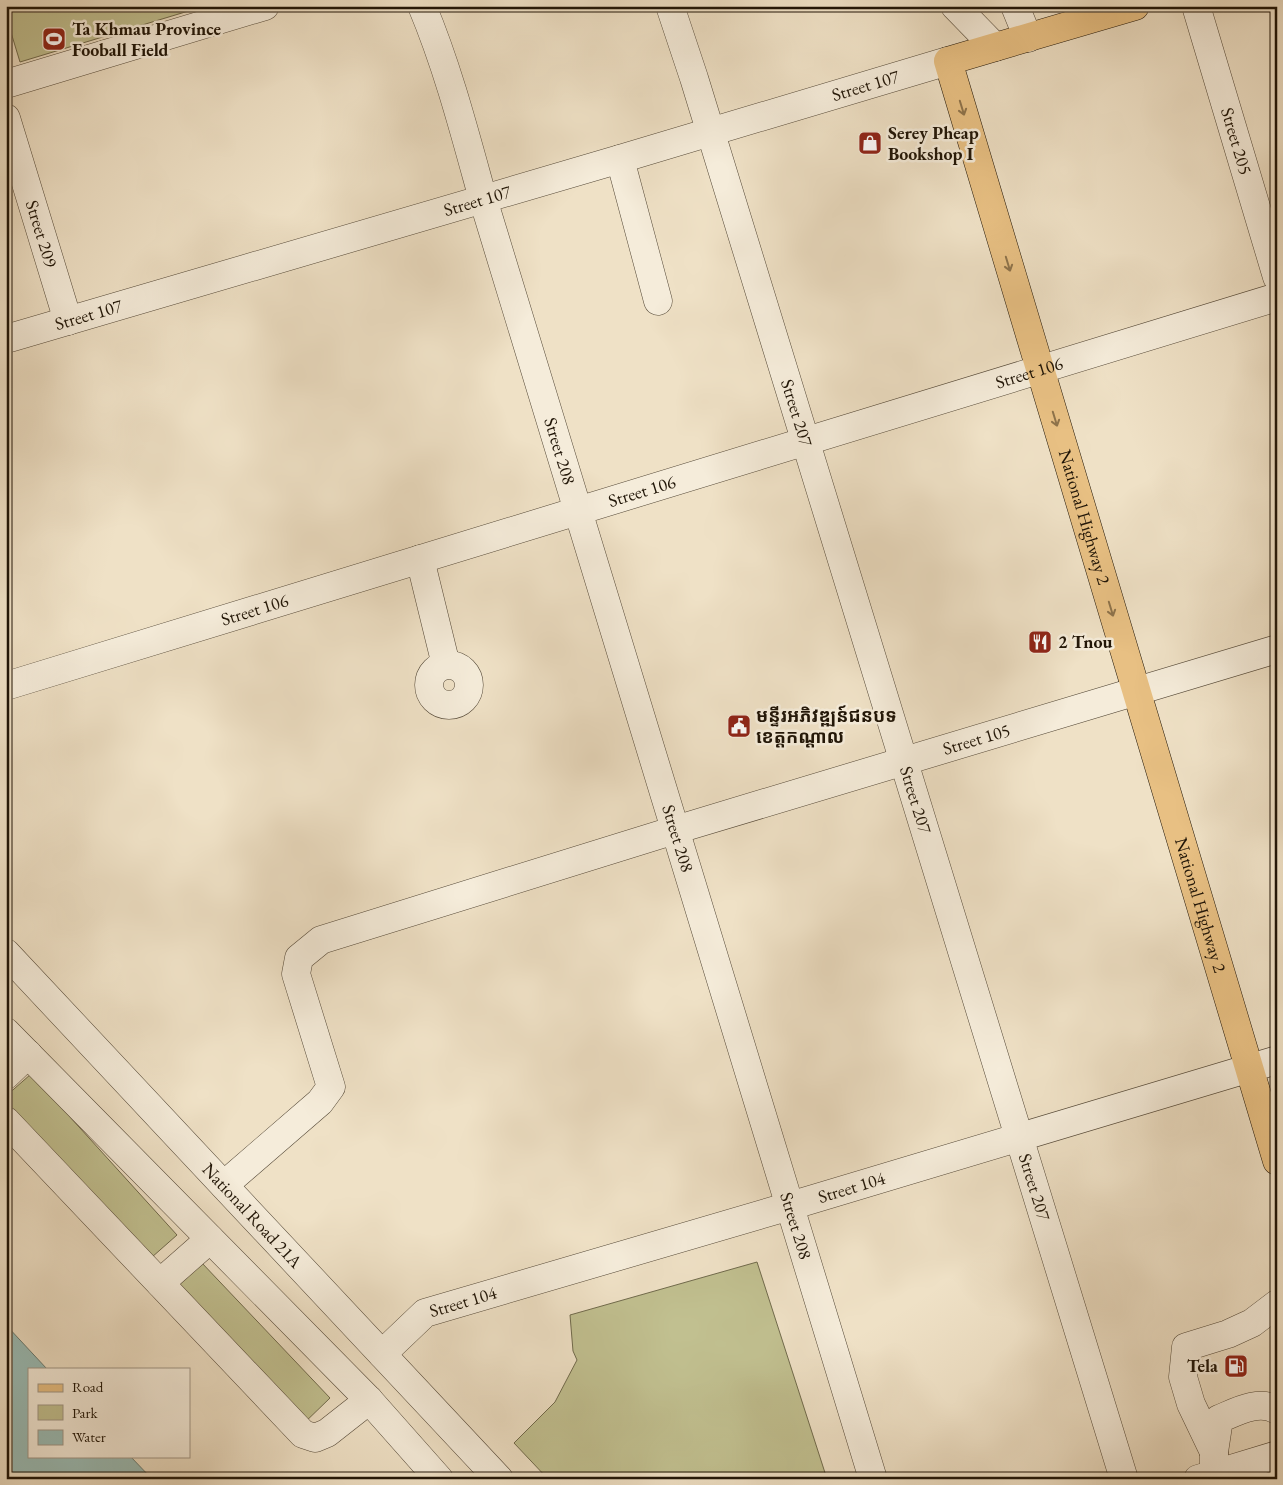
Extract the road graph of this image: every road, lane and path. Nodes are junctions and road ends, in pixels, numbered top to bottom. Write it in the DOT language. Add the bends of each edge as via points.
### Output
graph roads {
  1 [pos="265,6"];
  2 [pos="422,6"];
  3 [pos="670,6"];
  4 [pos="955,6"];
  5 [pos="1015,6"];
  6 [pos="1135,6"];
  7 [pos="1196,6"];
  8 [pos="1028,38"];
  9 [pos="995,47"];
  10 [pos="948,61"];
  11 [pos="6,84"];
  12 [pos="6,118"];
  13 [pos="710,131"];
  14 [pos="620,159"];
  15 [pos="483,199"];
  16 [pos="1277,277"];
  17 [pos="1277,297"];
  18 [pos="658,301"];
  19 [pos="68,321"];
  20 [pos="6,339"];
  21 [pos="1040,369"];
  22 [pos="805,441"];
  23 [pos="578,511"];
  24 [pos="420,559"];
  25 [pos="1277,649"];
  26 [pos="446,665"];
  27 [pos="6,686"];
  28 [pos="1136,692"];
  29 [pos="904,762"];
  30 [pos="675,830"];
  31 [pos="6,953"];
  32 [pos="6,1032"];
  33 [pos="28,1054"];
  34 [pos="1277,1060"];
  35 [pos="1249,1068"];
  36 [pos="6,1075"];
  37 [pos="6,1120"];
  38 [pos="1019,1137"];
  39 [pos="1277,1161"];
  40 [pos="224,1185"];
  41 [pos="790,1206"];
  42 [pos="210,1239"];
  43 [pos="160,1283"];
  44 [pos="1277,1304"];
  45 [pos="382,1354"];
  46 [pos="368,1400"];
  47 [pos="1277,1410"];
  48 [pos="1277,1455"];
  49 [pos="1209,1468"];
  50 [pos="439,1479"];
  51 [pos="499,1479"];
  52 [pos="873,1479"];
  53 [pos="1124,1479"];
  1 -- 11 [label="street"];
  2 -- 15 [label="street, Street 208" via="436,39"];
  3 -- 13 [label="street, Street 207"];
  4 -- 9 [label="street"];
  5 -- 8 [label="street"];
  6 -- 8 [label="main road"];
  7 -- 16 [label="street, Street 205"];
  8 -- 9 [label="main road"];
  9 -- 10 [label="main road"];
  10 -- 13 [label="street, Street 107"];
  10 -- 21 [label="main road, National Highway 2, one-way"];
  12 -- 19 [label="street, Street 209"];
  13 -- 14 [label="street, Street 107"];
  13 -- 22 [label="street, Street 207"];
  14 -- 15 [label="street, Street 107"];
  14 -- 18 [label="street"];
  15 -- 19 [label="street, Street 107"];
  15 -- 23 [label="street, Street 208"];
  17 -- 21 [label="street, Street 106"];
  19 -- 20 [label="street, Street 107"];
  21 -- 22 [label="street, Street 106"];
  21 -- 28 [label="main road, National Highway 2, one-way"];
  22 -- 23 [label="street, Street 106"];
  22 -- 29 [label="street, Street 207"];
  23 -- 24 [label="street, Street 106"];
  23 -- 30 [label="street, Street 208"];
  24 -- 26 [label="street"];
  24 -- 27 [label="street, Street 106"];
  25 -- 28 [label="street, Street 105"];
  28 -- 29 [label="street, Street 105"];
  28 -- 35 [label="main road, National Highway 2"];
  29 -- 30 [label="street, Street 105"];
  29 -- 38 [label="street, Street 207"];
  30 -- 40 [label="street, Street 105" via="321,940 299,958 296,974 331,1087 320,1102"];
  30 -- 41 [label="street, Street 208"];
  31 -- 40 [label="street, National Road 21A"];
  32 -- 33 [label="street"];
  33 -- 36 [label="street"];
  33 -- 42 [label="street"];
  34 -- 35 [label="street, Street 104"];
  35 -- 38 [label="street, Street 104"];
  35 -- 39 [label="main road, National Highway 2"];
  37 -- 43 [label="street"];
  38 -- 41 [label="street, Street 104"];
  38 -- 53 [label="street, Street 207"];
  40 -- 45 [label="street, National Road 21A"];
  41 -- 45 [label="street, Street 104" via="425,1313"];
  41 -- 52 [label="street, Street 208"];
  42 -- 43 [label="street"];
  42 -- 46 [label="street"];
  43 -- 46 [label="street" via="303,1434 315,1438 327,1433"];
  44 -- 49 [label="street" via="1252,1323 1186,1347 1184,1377"];
  45 -- 51 [label="street, National Road 21A"];
  46 -- 50 [label="street"];
  47 -- 49 [label="street" via="1249,1406 1219,1420"];
  48 -- 49 [label="street"];
}
